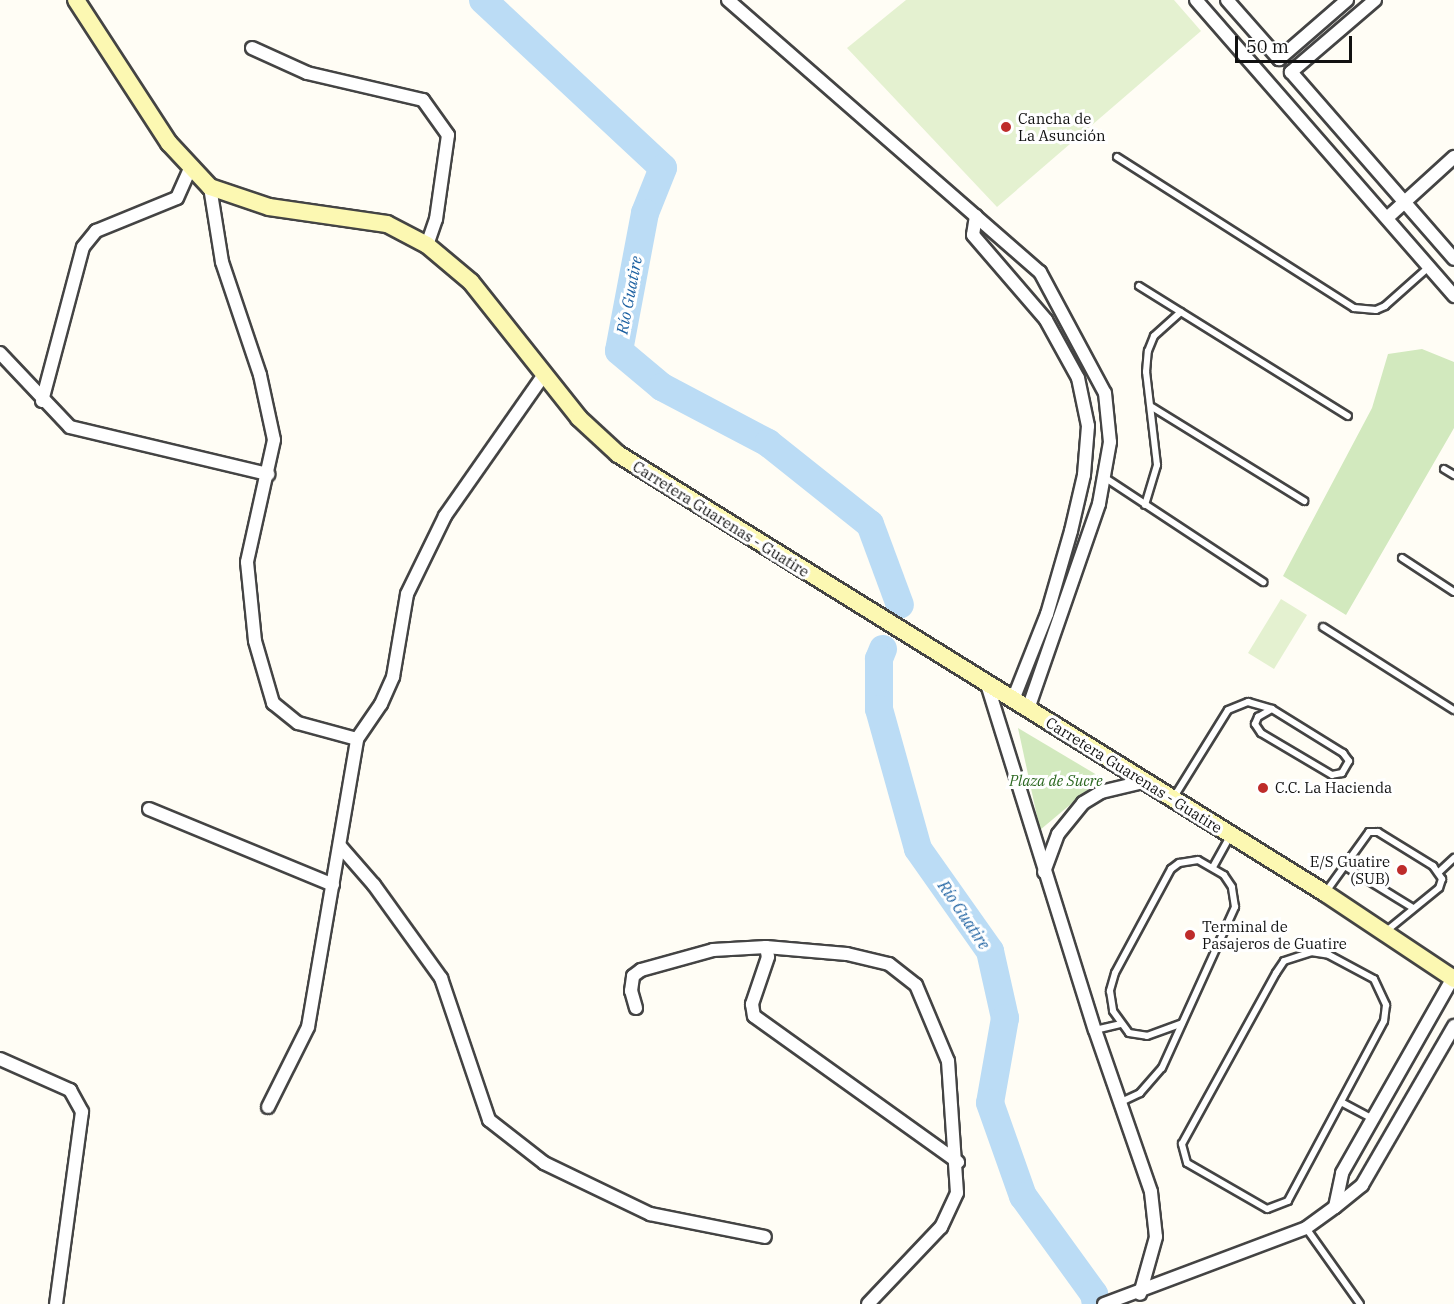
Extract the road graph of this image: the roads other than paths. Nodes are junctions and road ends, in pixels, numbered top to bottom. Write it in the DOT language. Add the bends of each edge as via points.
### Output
graph roads {
  1 [pos="76,0"];
  2 [pos="728,0"];
  3 [pos="1375,0"];
  4 [pos="1344,1"];
  5 [pos="1201,2"];
  6 [pos="1230,3"];
  7 [pos="1216,22"];
  8 [pos="252,48"];
  9 [pos="1117,157"];
  10 [pos="1454,157"];
  11 [pos="190,169"];
  12 [pos="210,187"];
  13 [pos="1404,202"];
  14 [pos="976,216"];
  15 [pos="1387,218"];
  16 [pos="428,245"];
  17 [pos="1454,259"];
  18 [pos="1429,267"];
  19 [pos="1139,286"];
  20 [pos="1454,296"];
  21 [pos="1181,312"];
  22 [pos="0,353"];
  23 [pos="543,376"];
  24 [pos="42,401"];
  25 [pos="1152,407"];
  26 [pos="1348,416"];
  27 [pos="1444,469"];
  28 [pos="268,474"];
  29 [pos="1454,475"];
  30 [pos="1103,477"];
  31 [pos="1304,501"];
  32 [pos="1145,505"];
  33 [pos="1402,558"];
  34 [pos="1263,582"];
  35 [pos="1454,592"];
  36 [pos="1323,627"];
  37 [pos="987,684"];
  38 [pos="1013,700"];
  39 [pos="1029,709"];
  40 [pos="1272,710"];
  41 [pos="1454,710"];
  42 [pos="357,739"];
  43 [pos="1143,782"];
  44 [pos="1172,800"];
  45 [pos="149,809"];
  46 [pos="1230,836"];
  47 [pos="340,846"];
  48 [pos="1454,858"];
  49 [pos="1343,865"];
  50 [pos="1212,867"];
  51 [pos="1044,872"];
  52 [pos="1439,872"];
  53 [pos="333,885"];
  54 [pos="1325,893"];
  55 [pos="1413,908"];
  56 [pos="1384,933"];
  57 [pos="766,947"];
  58 [pos="1454,977"];
  59 [pos="636,1008"];
  60 [pos="1182,1023"];
  61 [pos="1121,1024"];
  62 [pos="1454,1026"];
  63 [pos="1095,1030"];
  64 [pos="0,1059"];
  65 [pos="1121,1102"];
  66 [pos="1341,1102"];
  67 [pos="268,1107"];
  68 [pos="1373,1119"];
  69 [pos="957,1162"];
  70 [pos="1335,1207"];
  71 [pos="1306,1228"];
  72 [pos="765,1237"];
  73 [pos="1140,1294"];
  74 [pos="56,1304"];
  75 [pos="868,1304"];
  76 [pos="1104,1304"];
  77 [pos="1360,1304"];
  1 -- 11 [label="main road, Carretera Guarenas - Guatire"];
  2 -- 14 [label="street"];
  3 -- 13 [label="street" via="1291,72"];
  4 -- 6 [label="street" via="1279,59"];
  5 -- 7 [label="street"];
  6 -- 7 [label="street"];
  7 -- 15 [label="street"];
  8 -- 16 [label="street" via="307,73 423,100 448,135 436,219"];
  9 -- 18 [label="lane" via="1354,308 1376,310 1385,306"];
  10 -- 13 [label="street"];
  11 -- 12 [label="main road, Carretera Guarenas - Guatire"];
  11 -- 24 [label="street" via="177,198 96,231 82,247"];
  12 -- 16 [label="main road, Carretera Guarenas - Guatire" via="269,207 387,224"];
  12 -- 28 [label="street" via="222,262 260,375 274,440"];
  13 -- 15 [label="street"];
  13 -- 17 [label="street"];
  14 -- 30 [label="street" via="1040,272 1105,393 1110,442"];
  14 -- 38 [label="street" via="973,235 1046,320 1078,378 1088,426 1084,475 1071,531 1047,614"];
  15 -- 18 [label="street"];
  16 -- 23 [label="main road, Carretera Guarenas - Guatire" via="471,282"];
  18 -- 20 [label="street"];
  19 -- 21 [label="lane"];
  21 -- 25 [label="lane" via="1154,336 1148,351 1146,372"];
  21 -- 26 [label="lane"];
  22 -- 24 [label="street"];
  23 -- 37 [label="main road, Carretera Guarenas - Guatire" via="579,418 618,454"];
  23 -- 42 [label="street" via="445,516 407,594 393,677 381,704"];
  24 -- 28 [label="street" via="70,428"];
  25 -- 31 [label="lane"];
  25 -- 32 [label="lane" via="1157,465"];
  27 -- 29 [label="lane"];
  28 -- 42 [label="street" via="247,562 255,640 273,703 298,723"];
  30 -- 32 [label="lane"];
  30 -- 39 [label="street" via="1100,504"];
  32 -- 34 [label="lane"];
  33 -- 35 [label="lane"];
  36 -- 41 [label="lane"];
  37 -- 38 [label="main road, Carretera Guarenas - Guatire"];
  37 -- 51 [label="street"];
  38 -- 39 [label="main road, Carretera Guarenas - Guatire"];
  39 -- 43 [label="main road, Carretera Guarenas - Guatire"];
  40 -- 40 [label="lane" via="1344,753 1349,761 1342,773 1332,775 1260,733 1255,724 1258,717"];
  40 -- 44 [label="lane" via="1248,702 1228,710"];
  42 -- 47 [label="street"];
  43 -- 44 [label="main road, Carretera Guarenas - Guatire"];
  43 -- 51 [label="street" via="1101,792 1083,803 1058,834"];
  44 -- 46 [label="main road, Carretera Guarenas - Guatire"];
  45 -- 53 [label="street"];
  46 -- 50 [label="lane"];
  46 -- 54 [label="main road, Carretera Guarenas - Guatire"];
  47 -- 53 [label="street"];
  47 -- 72 [label="street" via="374,885 441,978 489,1120 544,1163 650,1214"];
  48 -- 52 [label="lane"];
  49 -- 52 [label="lane" via="1362,837 1378,832"];
  49 -- 54 [label="lane"];
  49 -- 55 [label="lane"];
  50 -- 60 [label="lane" via="1233,887 1235,908"];
  50 -- 61 [label="lane" via="1190,860 1171,869 1115,974 1110,991 1113,1011"];
  51 -- 63 [label="street"];
  52 -- 55 [label="lane" via="1439,888"];
  53 -- 67 [label="street" via="308,1027"];
  54 -- 56 [label="main road, Carretera Guarenas - Guatire"];
  55 -- 56 [label="lane"];
  56 -- 58 [label="main road, Carretera Guarenas - Guatire"];
  57 -- 59 [label="street" via="713,950 641,970 633,976 631,992"];
  57 -- 69 [label="street" via="768,957 752,1004 754,1016"];
  57 -- 69 [label="street" via="847,954 877,961 900,970 916,986 948,1061"];
  58 -- 68 [label="street"];
  60 -- 61 [label="lane" via="1147,1036 1129,1033"];
  60 -- 65 [label="lane" via="1150,1083 1136,1096"];
  61 -- 63 [label="lane"];
  62 -- 70 [label="street" via="1362,1185"];
  63 -- 65 [label="street"];
  64 -- 74 [label="street" via="70,1090 82,1112"];
  65 -- 73 [label="street" via="1155,1215 1156,1237"];
  66 -- 66 [label="lane" via="1384,1021 1382,992 1374,979 1329,955 1299,954 1284,961 1276,973 1185,1134 1182,1144 1187,1163 1267,1209 1274,1208 1288,1201"];
  66 -- 68 [label="lane"];
  68 -- 70 [label="street" via="1342,1173"];
  69 -- 75 [label="street" via="957,1193 941,1227"];
  70 -- 71 [label="street"];
  71 -- 73 [label="street"];
  71 -- 77 [label="lane"];
  73 -- 76 [label="street"];
}
